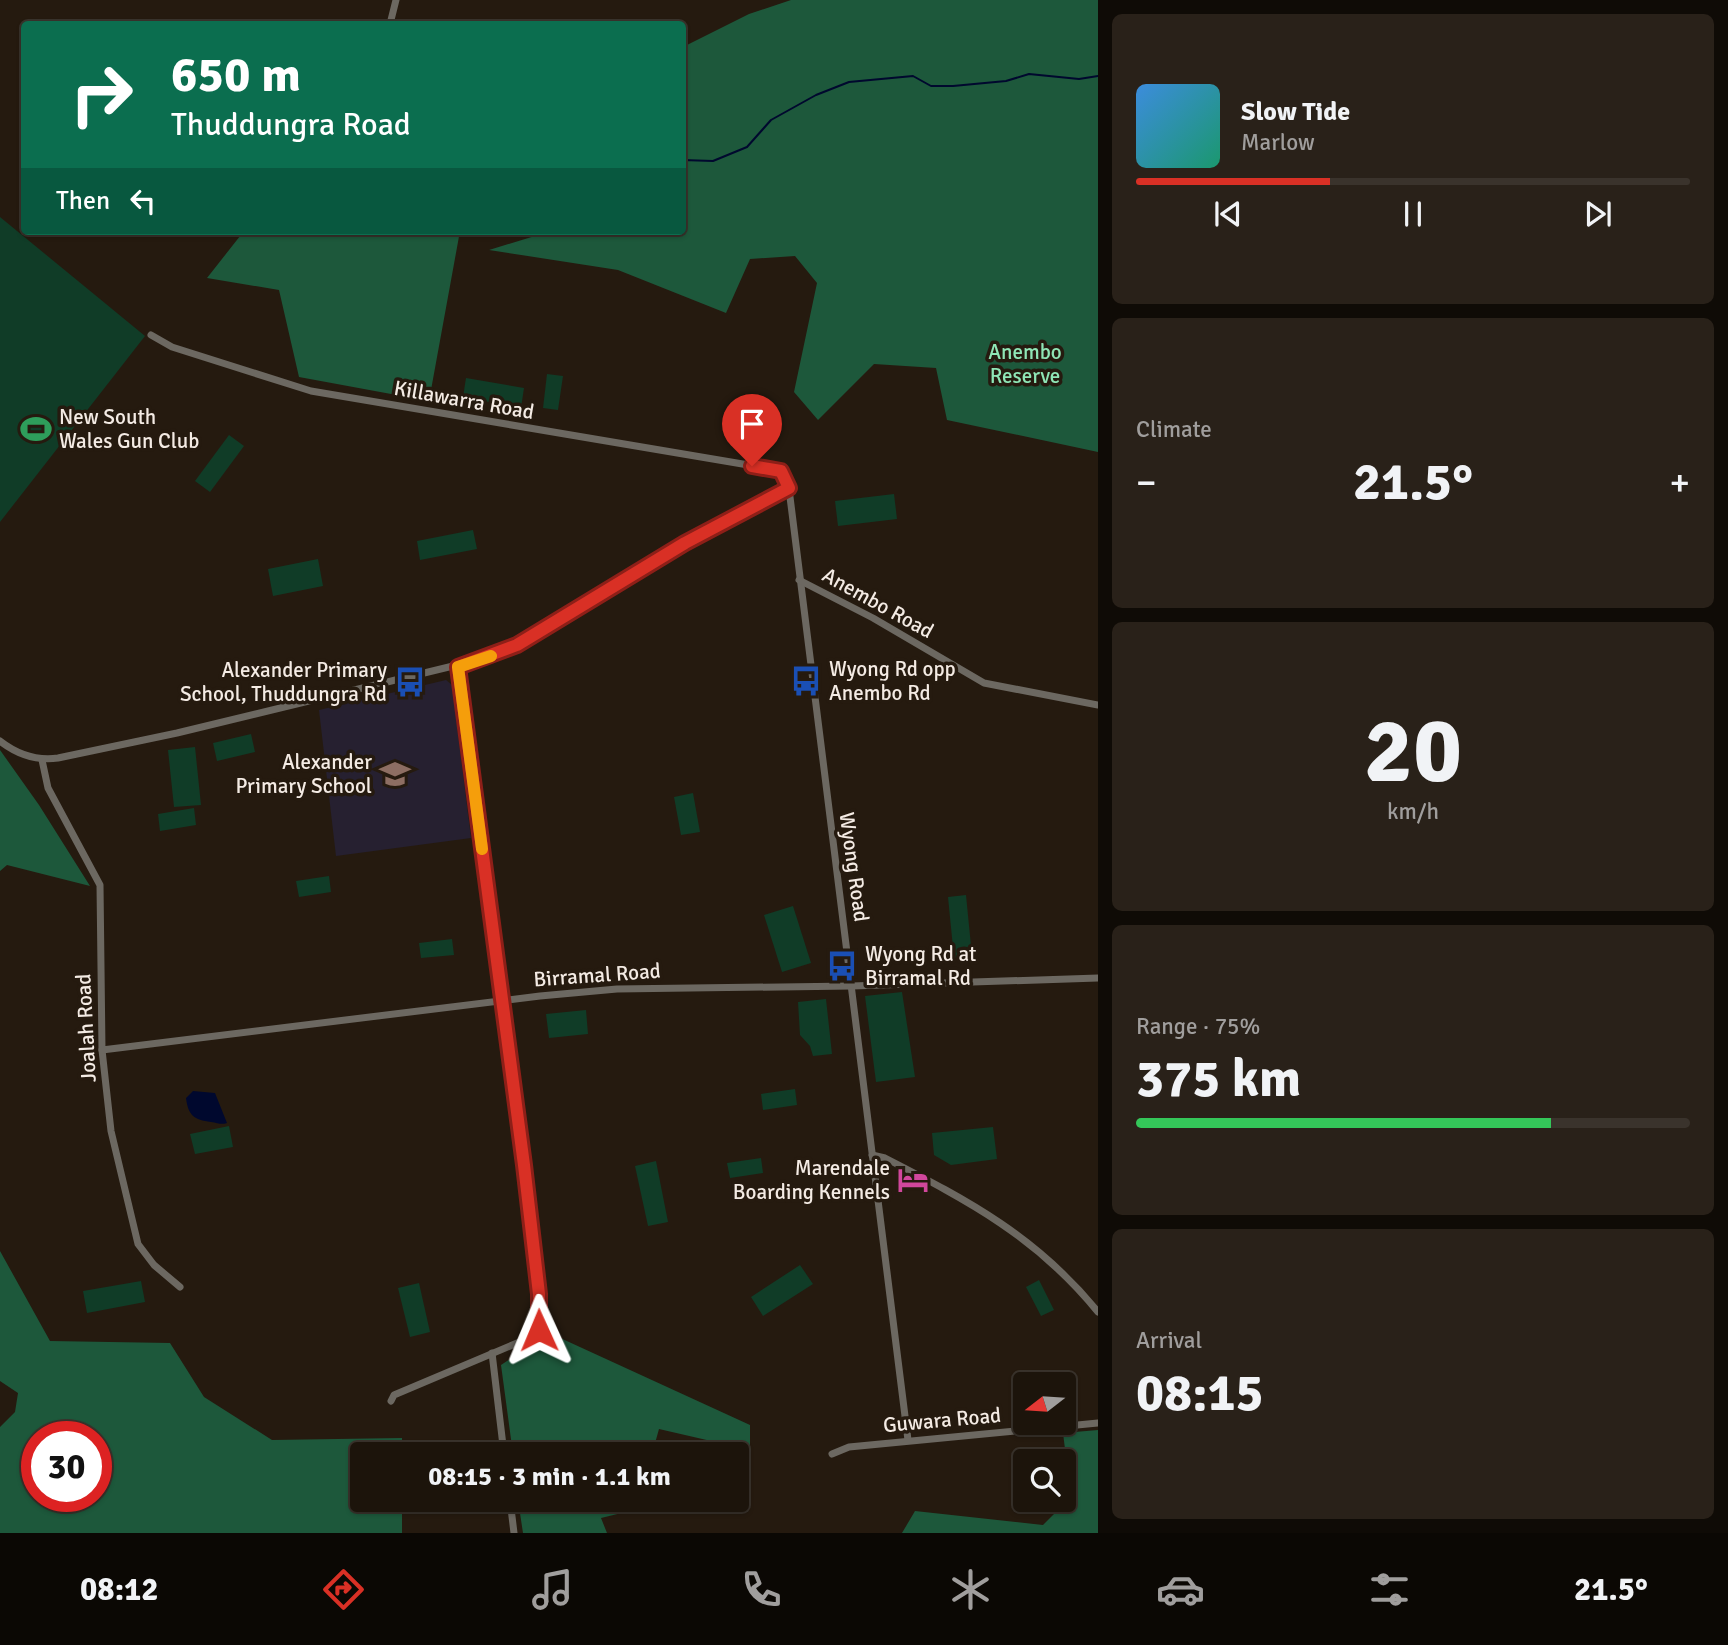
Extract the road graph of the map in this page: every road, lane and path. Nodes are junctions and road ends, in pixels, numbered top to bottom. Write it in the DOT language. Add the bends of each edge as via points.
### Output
graph roads {
  1 [pos="396,0"];
  2 [pos="391,21"];
  3 [pos="151,335"];
  4 [pos="778,470"];
  5 [pos="789,488"];
  6 [pos="799,580"];
  7 [pos="458,667"];
  8 [pos="1098,705"];
  9 [pos="0,741"];
  10 [pos="42,760"];
  11 [pos="1098,978"];
  12 [pos="852,986"];
  13 [pos="501,1001"];
  14 [pos="102,1050"];
  15 [pos="872,1156"];
  16 [pos="180,1287"];
  17 [pos="1098,1312"];
  18 [pos="492,1353"];
  19 [pos="391,1401"];
  20 [pos="1098,1423"];
  21 [pos="908,1440"];
  22 [pos="503,1442"];
  23 [pos="832,1454"];
  24 [pos="511,1512"];
  25 [pos="514,1533"];
  1 -- 2 [label="street"];
  3 -- 4 [label="street, Killawarra Road" via="311,391"];
  4 -- 5 [label="street, Wyong Road"];
  5 -- 6 [label="street, Wyong Road"];
  5 -- 7 [label="street" via="685,543 517,645"];
  6 -- 8 [label="street, Anembo Road" via="984,683"];
  6 -- 12 [label="street, Wyong Road"];
  7 -- 10 [label="street"];
  7 -- 13 [label="street"];
  9 -- 10 [label="street"];
  10 -- 14 [label="street, Joalah Road" via="48,788 100,885"];
  11 -- 12 [label="street, Birramal Road"];
  12 -- 13 [label="street, Birramal Road" via="617,989"];
  12 -- 15 [label="street, Wyong Road"];
  13 -- 14 [label="street, Birramal Road"];
  13 -- 18 [label="street" via="541,1323 534,1335"];
  14 -- 16 [label="street, Joalah Road" via="111,1131 138,1244"];
  15 -- 17 [label="street" via="885,1158 996,1218 1061,1270"];
  15 -- 21 [label="street, Wyong Road"];
  18 -- 19 [label="street" via="394,1395"];
  18 -- 22 [label="street"];
  20 -- 21 [label="street, Guwara Road"];
  21 -- 23 [label="street, Guwara Road" via="849,1447"];
  24 -- 25 [label="street"];
}
